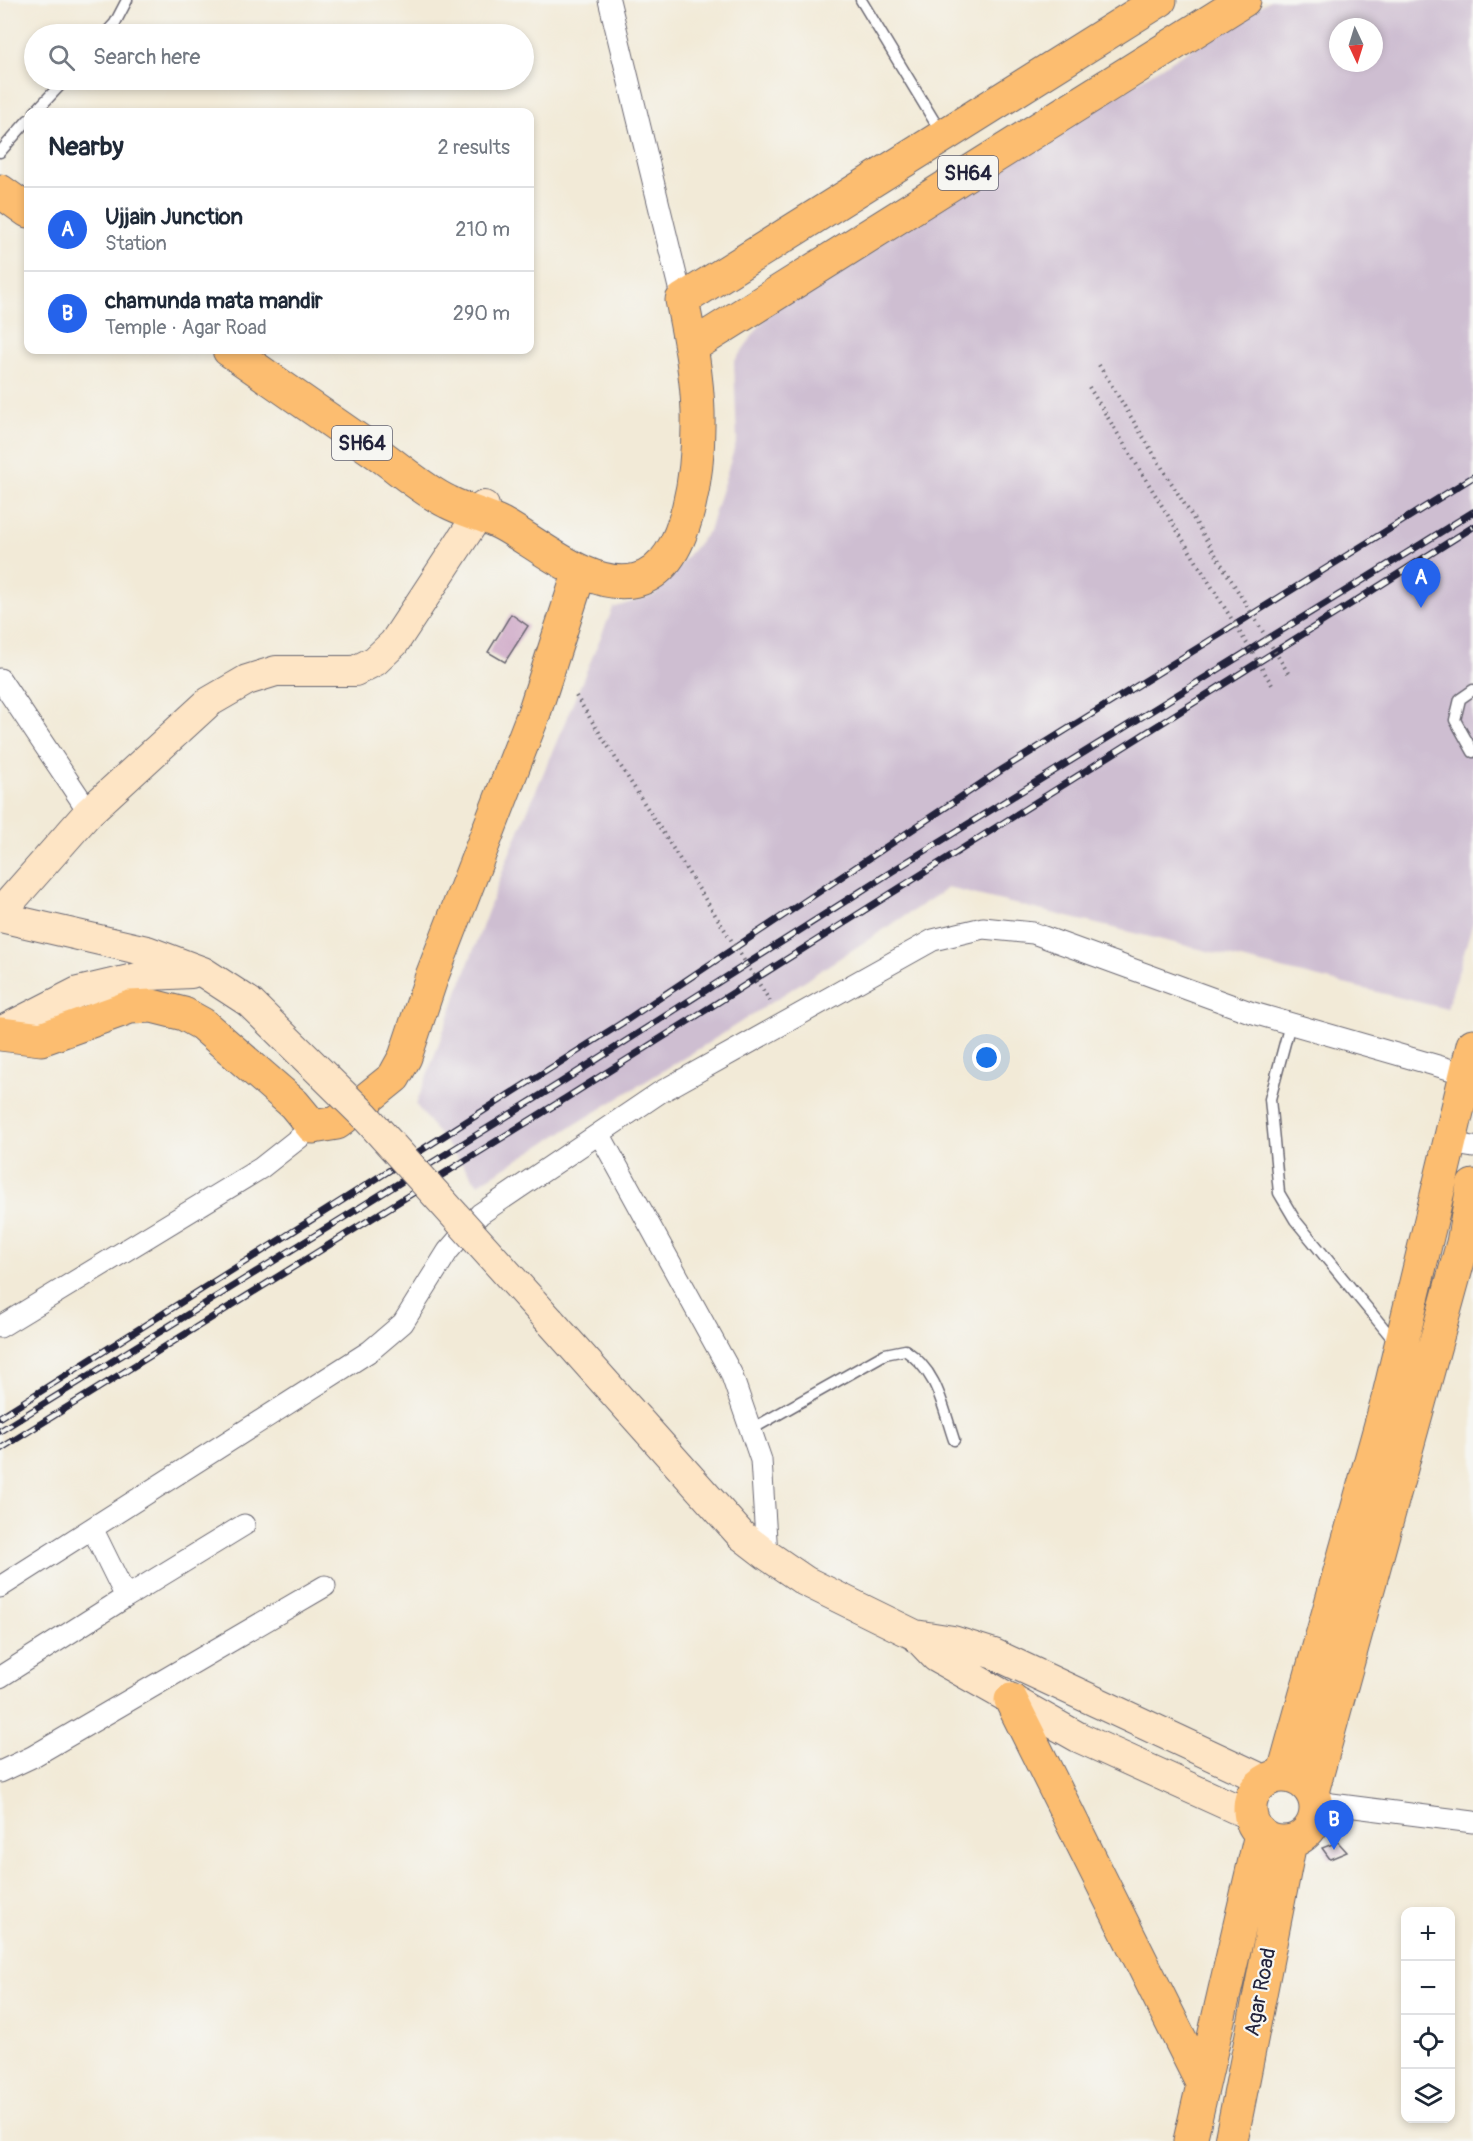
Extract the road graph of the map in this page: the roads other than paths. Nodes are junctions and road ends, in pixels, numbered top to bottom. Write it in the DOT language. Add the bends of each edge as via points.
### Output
graph roads {
  1 [pos="127,0"];
  2 [pos="609,0"];
  3 [pos="861,0"];
  4 [pos="1160,0"];
  5 [pos="1244,0"];
  6 [pos="114,24"];
  7 [pos="56,90"];
  8 [pos="39,108"];
  9 [pos="24,125"];
  10 [pos="944,137"];
  11 [pos="0,152"];
  12 [pos="0,169"];
  13 [pos="24,184"];
  14 [pos="0,191"];
  15 [pos="24,208"];
  16 [pos="682,300"];
  17 [pos="691,346"];
  18 [pos="235,354"];
  19 [pos="273,354"];
  20 [pos="488,515"];
  21 [pos="580,571"];
  22 [pos="0,679"];
  23 [pos="1473,690"];
  24 [pos="1473,752"];
  25 [pos="89,812"];
  26 [pos="0,915"];
  27 [pos="202,972"];
  28 [pos="1290,1024"];
  29 [pos="0,1033"];
  30 [pos="1470,1060"];
  31 [pos="313,1127"];
  32 [pos="600,1135"];
  33 [pos="1461,1145"];
  34 [pos="1473,1186"];
  35 [pos="1468,1245"];
  36 [pos="0,1327"];
  37 [pos="1400,1348"];
  38 [pos="752,1429"];
  39 [pos="954,1440"];
  40 [pos="244,1525"];
  41 [pos="93,1530"];
  42 [pos="768,1555"];
  43 [pos="325,1586"];
  44 [pos="0,1587"];
  45 [pos="126,1597"];
  46 [pos="915,1635"];
  47 [pos="0,1677"];
  48 [pos="1011,1700"];
  49 [pos="0,1772"];
  50 [pos="1274,1778"];
  51 [pos="1314,1797"];
  52 [pos="1473,1822"];
  53 [pos="1267,1830"];
  54 [pos="1203,2085"];
  55 [pos="1190,2141"];
  56 [pos="1231,2141"];
  1 -- 6 [label="lane"];
  2 -- 16 [label="street"];
  3 -- 10 [label="lane"];
  4 -- 10 [label="main road, SH64"];
  5 -- 17 [label="main road, SH64"];
  7 -- 8 [label="lane"];
  9 -- 11 [label="lane"];
  10 -- 16 [label="main road, SH64"];
  12 -- 13 [label="main road"];
  14 -- 15 [label="main road"];
  16 -- 17 [label="main road, SH64"];
  17 -- 21 [label="main road, SH64" via="698,412 695,469 683,525 670,554 655,573 636,581 616,581"];
  18 -- 20 [label="main road, SH64" via="446,502"];
  19 -- 20 [label="main road, SH64" via="467,488"];
  20 -- 21 [label="main road, SH64"];
  20 -- 25 [label="main road" via="394,643 375,661 355,671 276,671 247,680 209,702"];
  21 -- 31 [label="main road" via="534,713 432,975 405,1057 394,1077 345,1117 337,1123"];
  22 -- 25 [label="street"];
  23 -- 24 [label="lane" via="1460,699 1455,720"];
  25 -- 26 [label="main road"];
  26 -- 27 [label="main road" via="147,951"];
  27 -- 29 [label="main road" via="150,975 78,992"];
  27 -- 42 [label="main road, bridge" via="249,1002 365,1116 741,1535"];
  28 -- 30 [label="street"];
  28 -- 32 [label="street" via="1033,933 983,928 933,939 659,1094"];
  28 -- 37 [label="lane" via="1270,1099 1279,1193 1295,1220"];
  29 -- 31 [label="main road" via="41,1039 130,1007 152,1006 184,1014 202,1024 294,1104"];
  30 -- 33 [label="main road, Agar Road"];
  31 -- 36 [label="street" via="261,1168"];
  32 -- 38 [label="street" via="731,1373"];
  32 -- 41 [label="street" via="480,1214 448,1251 403,1323 370,1351"];
  33 -- 37 [label="main road, Agar Road"];
  34 -- 35 [label="main road"];
  35 -- 51 [label="main road"];
  37 -- 50 [label="main road, Agar Road"];
  38 -- 39 [label="lane" via="885,1354 905,1350 931,1374"];
  38 -- 42 [label="street" via="760,1460"];
  40 -- 45 [label="street"];
  41 -- 44 [label="street"];
  41 -- 45 [label="street"];
  42 -- 46 [label="main road" via="805,1581"];
  43 -- 49 [label="street"];
  45 -- 47 [label="street"];
  46 -- 48 [label="main road" via="936,1657"];
  46 -- 50 [label="main road" via="994,1654"];
  48 -- 53 [label="main road"];
  48 -- 54 [label="main road"];
  50 -- 51 [label="main road" via="1294,1778"];
  50 -- 53 [label="main road, Agar Road" via="1254,1792 1250,1803"];
  51 -- 52 [label="street"];
  51 -- 53 [label="main road" via="1317,1812 1309,1832"];
  53 -- 54 [label="main road"];
  53 -- 56 [label="main road, Agar Road"];
  54 -- 55 [label="main road"];
}
